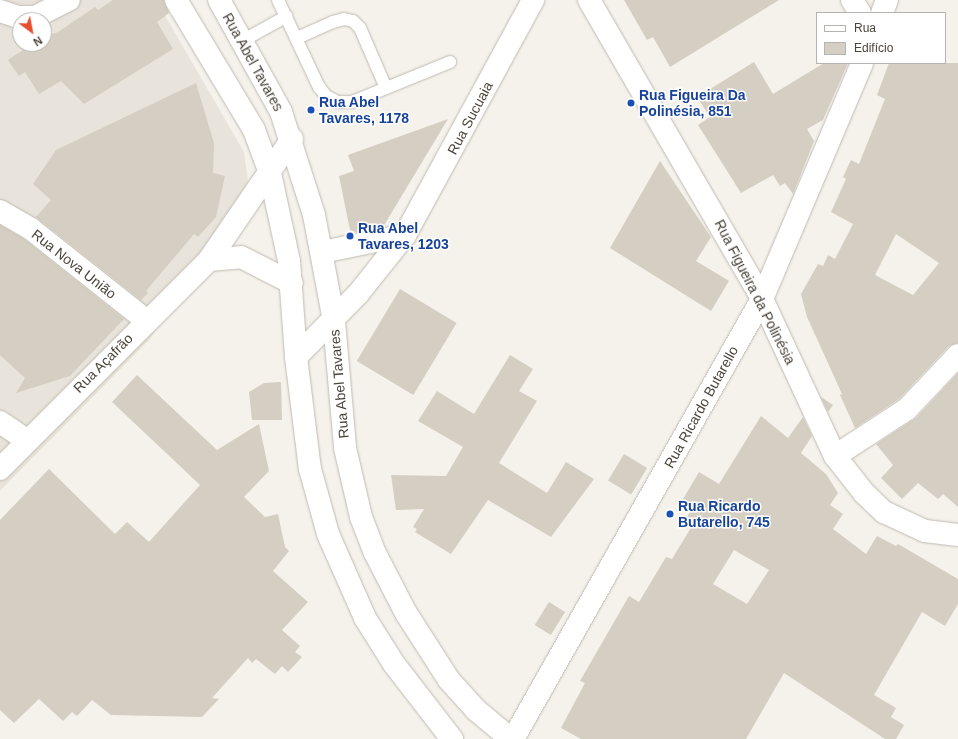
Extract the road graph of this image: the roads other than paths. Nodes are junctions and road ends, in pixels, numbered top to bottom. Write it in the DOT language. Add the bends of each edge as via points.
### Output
graph roads {
  1 [pos="69,0"];
  2 [pos="176,0"];
  3 [pos="219,0"];
  4 [pos="278,0"];
  5 [pos="533,0"];
  6 [pos="589,0"];
  7 [pos="852,0"];
  8 [pos="887,0"];
  9 [pos="0,11"];
  10 [pos="859,12"];
  11 [pos="882,12"];
  12 [pos="287,16"];
  13 [pos="297,38"];
  14 [pos="242,41"];
  15 [pos="450,62"];
  16 [pos="862,64"];
  17 [pos="386,88"];
  18 [pos="292,139"];
  19 [pos="270,173"];
  20 [pos="0,211"];
  21 [pos="404,235"];
  22 [pos="322,252"];
  23 [pos="209,260"];
  24 [pos="292,283"];
  25 [pos="762,299"];
  26 [pos="146,320"];
  27 [pos="334,321"];
  28 [pos="958,355"];
  29 [pos="296,357"];
  30 [pos="0,422"];
  31 [pos="27,440"];
  32 [pos="835,456"];
  33 [pos="0,469"];
  34 [pos="958,535"];
  35 [pos="452,739"];
  36 [pos="512,739"];
  1 -- 9 [label="street" via="35,17 18,17"];
  2 -- 19 [label="street" via="254,130"];
  3 -- 14 [label="street, Rua Abel Tavares"];
  4 -- 12 [label="lane"];
  5 -- 21 [label="street, Rua Sucuaia"];
  6 -- 25 [label="street, Rua Figueira da Polinésia"];
  7 -- 10 [label="street"];
  8 -- 11 [label="street"];
  12 -- 13 [label="lane"];
  12 -- 14 [label="lane"];
  13 -- 17 [label="lane" via="319,87 326,96 338,102 352,102"];
  13 -- 17 [label="lane" via="333,22 353,20 360,28"];
  14 -- 18 [label="street, Rua Abel Tavares" via="271,91"];
  15 -- 17 [label="lane"];
  16 -- 25 [label="street, Rua Ricardo Butarello"];
  18 -- 19 [label="street, Rua Açafrão"];
  18 -- 22 [label="street, Rua Abel Tavares"];
  19 -- 23 [label="street, Rua Açafrão"];
  19 -- 24 [label="street"];
  20 -- 26 [label="street, Rua Nova União" via="31,229"];
  21 -- 22 [label="street"];
  21 -- 27 [label="street, Rua Sucuaia" via="381,267"];
  22 -- 27 [label="street, Rua Abel Tavares"];
  23 -- 24 [label="street" via="241,258"];
  23 -- 26 [label="street, Rua Açafrão"];
  24 -- 29 [label="street"];
  25 -- 32 [label="street, Rua Figueira da Polinésia"];
  25 -- 36 [label="street, Rua Ricardo Butarello"];
  26 -- 31 [label="street, Rua Açafrão"];
  27 -- 29 [label="street, Rua Sucuaia"];
  27 -- 36 [label="street, Rua Abel Tavares" via="345,448 361,517 375,553 410,620 449,680 476,710"];
  28 -- 32 [label="street" via="907,409"];
  29 -- 35 [label="street" via="310,470 334,548 365,618 394,664"];
  30 -- 31 [label="street"];
  31 -- 33 [label="street, Rua Açafrão"];
  32 -- 34 [label="street, Rua Figueira da Polinésia" via="864,493 884,512 925,531"];
}
